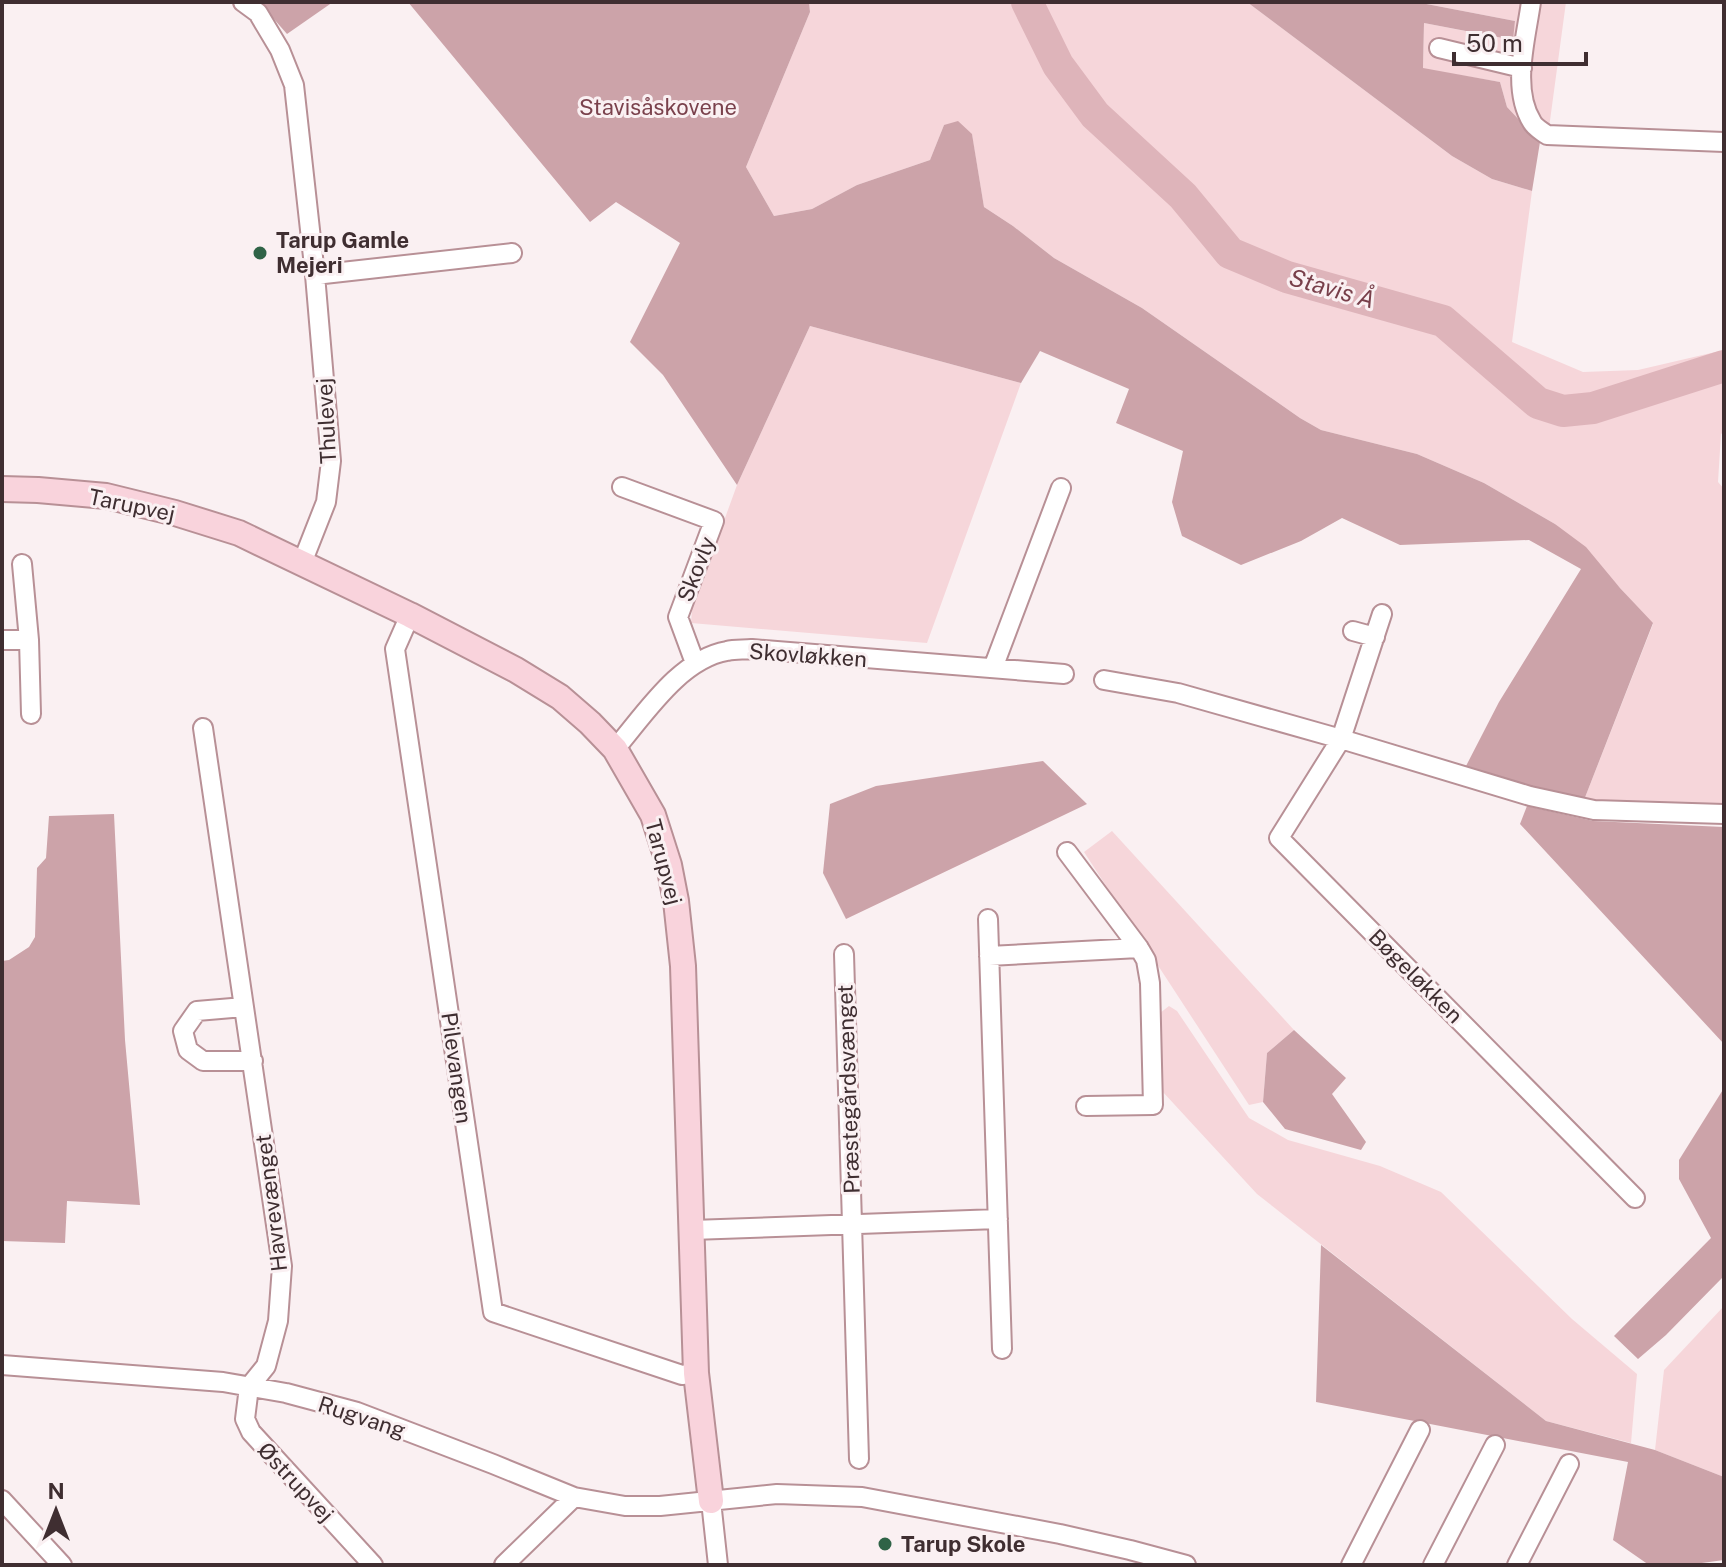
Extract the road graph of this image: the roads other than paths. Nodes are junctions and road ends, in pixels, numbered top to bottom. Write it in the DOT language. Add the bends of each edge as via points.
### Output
graph roads {
  1 [pos="243,2"];
  2 [pos="1531,2"];
  3 [pos="1439,48"];
  4 [pos="1522,68"];
  5 [pos="1724,142"];
  6 [pos="512,253"];
  7 [pos="315,275"];
  8 [pos="622,487"];
  9 [pos="1061,488"];
  10 [pos="2,489"];
  11 [pos="302,563"];
  12 [pos="22,564"];
  13 [pos="1382,614"];
  14 [pos="410,615"];
  15 [pos="1353,631"];
  16 [pos="1375,637"];
  17 [pos="2,640"];
  18 [pos="29,640"];
  19 [pos="695,663"];
  20 [pos="993,668"];
  21 [pos="1064,674"];
  22 [pos="1104,680"];
  23 [pos="31,714"];
  24 [pos="203,728"];
  25 [pos="1341,739"];
  26 [pos="615,749"];
  27 [pos="1724,814"];
  28 [pos="1067,852"];
  29 [pos="988,919"];
  30 [pos="1139,948"];
  31 [pos="844,954"];
  32 [pos="989,956"];
  33 [pos="244,1007"];
  34 [pos="253,1061"];
  35 [pos="1086,1106"];
  36 [pos="1635,1198"];
  37 [pos="998,1219"];
  38 [pos="853,1224"];
  39 [pos="692,1230"];
  40 [pos="1002,1349"];
  41 [pos="2,1365"];
  42 [pos="696,1373"];
  43 [pos="249,1387"];
  44 [pos="1420,1430"];
  45 [pos="1495,1445"];
  46 [pos="859,1459"];
  47 [pos="1569,1464"];
  48 [pos="574,1497"];
  49 [pos="2,1500"];
  50 [pos="711,1501"];
  51 [pos="62,1565"];
  52 [pos="373,1565"];
  53 [pos="504,1565"];
  54 [pos="718,1565"];
  55 [pos="1186,1565"];
  56 [pos="1351,1565"];
  57 [pos="1433,1565"];
  58 [pos="1517,1565"];
  1 -- 7 [label="street, Thulevej" via="258,13 294,85"];
  2 -- 4 [label="street"];
  3 -- 4 [label="street"];
  4 -- 5 [label="street" via="1526,107 1533,125 1547,135"];
  6 -- 7 [label="street"];
  7 -- 11 [label="street, Thulevej" via="331,461 326,502"];
  8 -- 19 [label="street, Skovly" via="714,521 678,617"];
  9 -- 20 [label="street"];
  10 -- 11 [label="street, Tarupvej" via="106,496 175,513 239,533"];
  11 -- 14 [label="street, Tarupvej"];
  12 -- 18 [label="street"];
  13 -- 16 [label="street, Bøgeløkken"];
  14 -- 26 [label="street, Tarupvej" via="560,697"];
  14 -- 42 [label="street, Pilevangen" via="395,649 493,1312 682,1375"];
  15 -- 16 [label="street"];
  16 -- 25 [label="street, Bøgeløkken"];
  17 -- 18 [label="street"];
  18 -- 23 [label="street"];
  19 -- 20 [label="street, Skovløkken" via="725,651 752,649"];
  19 -- 26 [label="street, Skovløkken"];
  20 -- 21 [label="street, Skovløkken"];
  22 -- 25 [label="street" via="1178,693"];
  24 -- 33 [label="street, Havrevænget"];
  25 -- 27 [label="street" via="1594,810"];
  25 -- 36 [label="street, Bøgeløkken" via="1279,838"];
  26 -- 39 [label="street, Tarupvej" via="653,815 676,901"];
  28 -- 30 [label="street"];
  29 -- 32 [label="street"];
  30 -- 32 [label="street"];
  30 -- 35 [label="street" via="1150,983 1153,1105"];
  31 -- 38 [label="street, Præstegårdsvænget"];
  32 -- 37 [label="street"];
  33 -- 34 [label="street, Havrevænget"];
  33 -- 34 [label="street" via="197,1011 183,1031 188,1050 203,1061"];
  34 -- 43 [label="street, Havrevænget" via="282,1266 278,1321 266,1366"];
  37 -- 38 [label="street, Præstegårdsvænget"];
  37 -- 40 [label="street"];
  38 -- 39 [label="street, Præstegårdsvænget"];
  38 -- 46 [label="street, Præstegårdsvænget"];
  39 -- 42 [label="street, Tarupvej"];
  41 -- 43 [label="street, Rugvang"];
  42 -- 50 [label="street, Tarupvej"];
  43 -- 48 [label="street, Rugvang" via="357,1412"];
  43 -- 52 [label="street, Østrupvej" via="245,1419 251,1432"];
  44 -- 56 [label="street"];
  45 -- 57 [label="street"];
  47 -- 58 [label="street"];
  48 -- 50 [label="street, Rugvang" via="625,1506"];
  48 -- 53 [label="street"];
  49 -- 51 [label="street"];
  50 -- 54 [label="street, Tarupvej"];
  50 -- 55 [label="street, Rugvang" via="777,1494 862,1497 1060,1534"];
}
